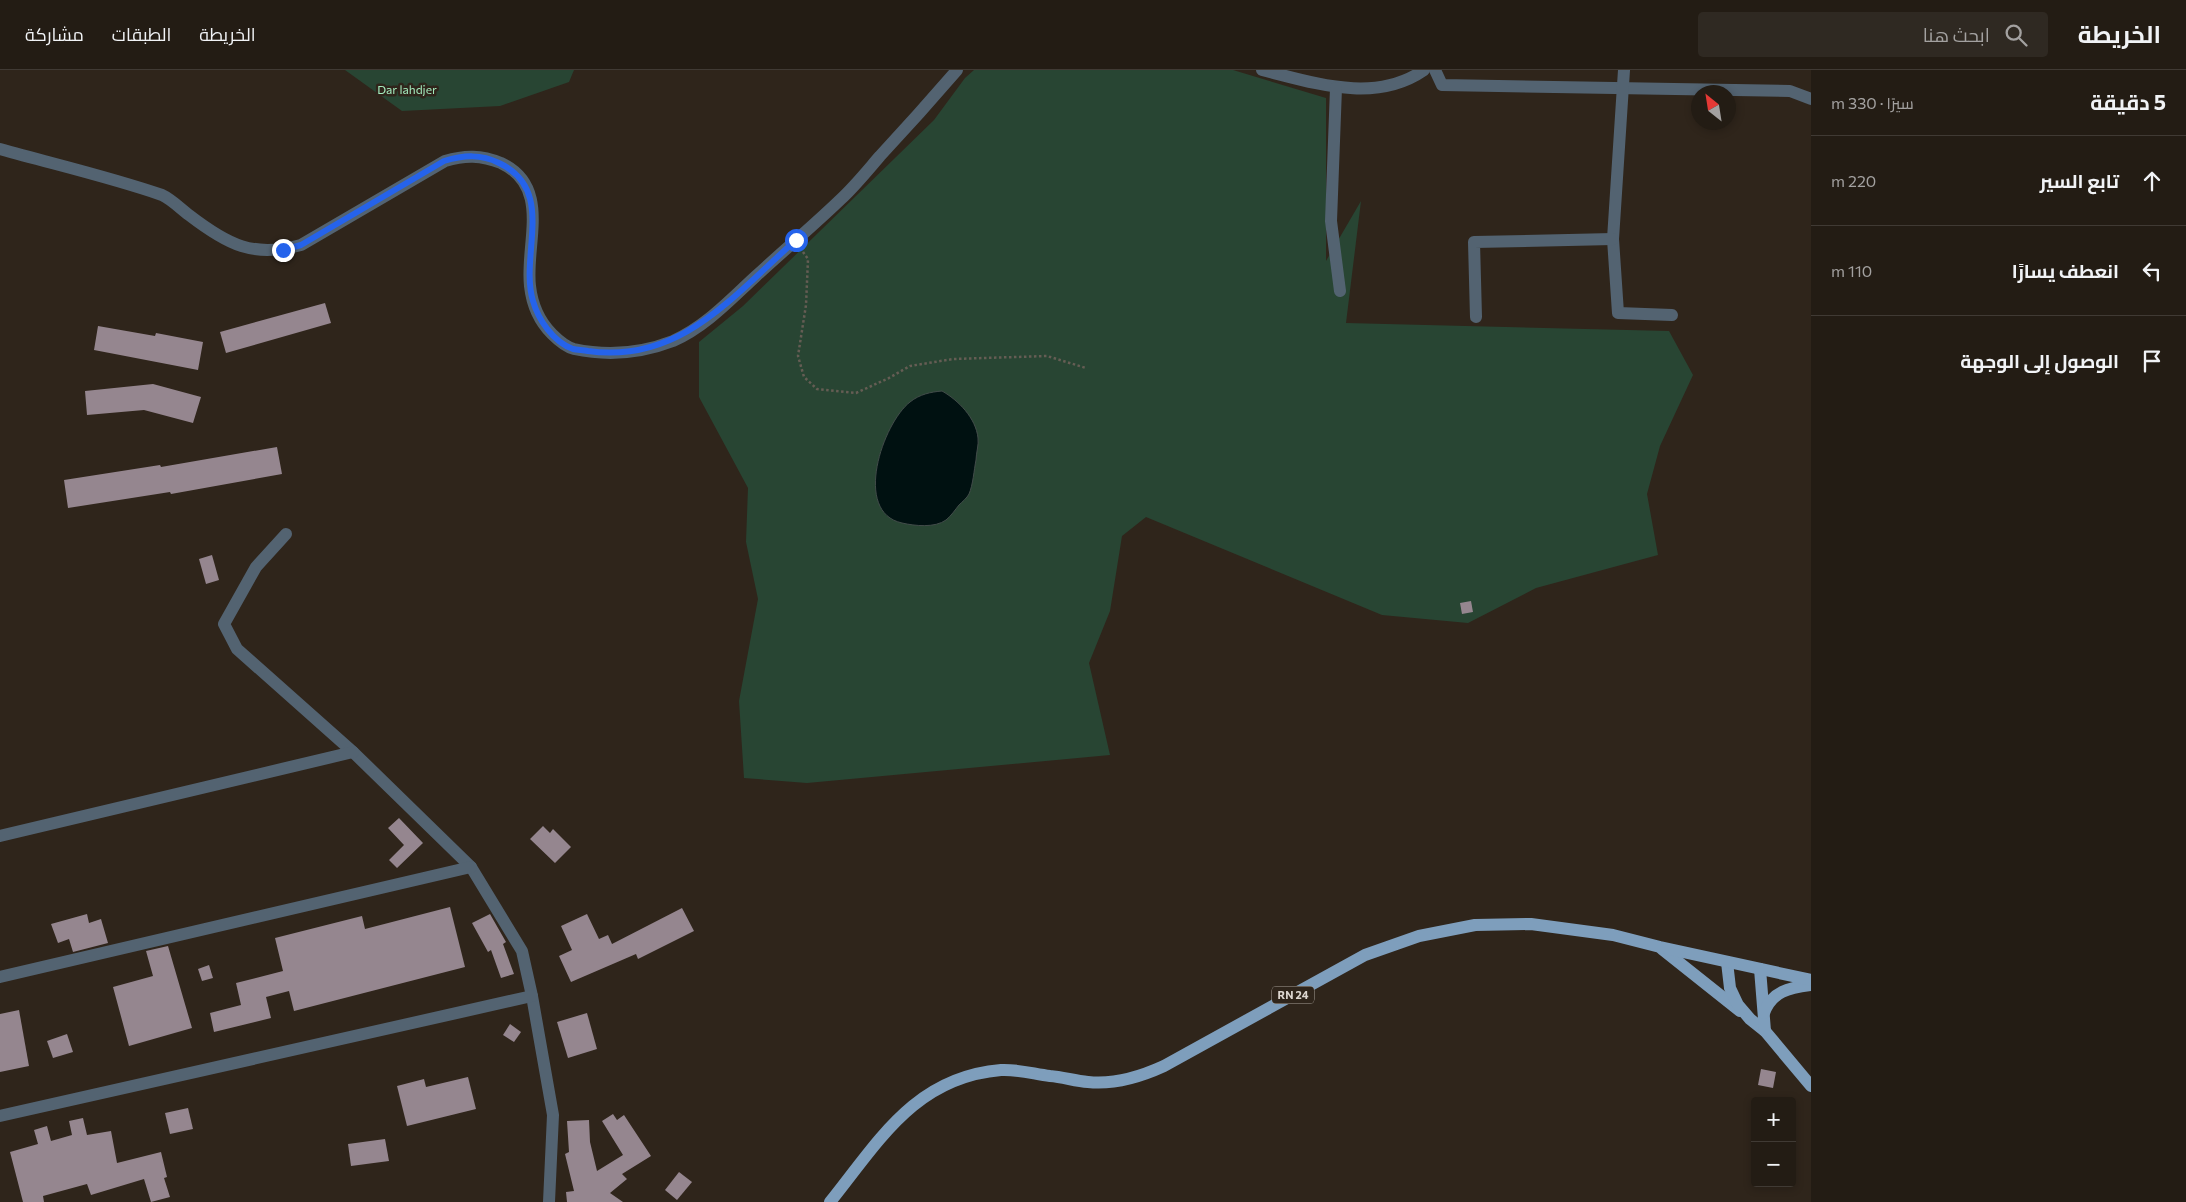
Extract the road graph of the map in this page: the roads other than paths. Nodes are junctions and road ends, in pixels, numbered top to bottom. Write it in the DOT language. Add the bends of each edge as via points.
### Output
graph roads {
  1 [pos="957,70"];
  2 [pos="1262,70"];
  3 [pos="1424,70"];
  4 [pos="1435,70"];
  5 [pos="1624,70"];
  6 [pos="1336,88"];
  7 [pos="1623,89"];
  8 [pos="1811,99"];
  9 [pos="0,149"];
  10 [pos="1613,239"];
  11 [pos="1340,291"];
  12 [pos="1672,315"];
  13 [pos="1476,317"];
  14 [pos="286,534"];
  15 [pos="353,752"];
  16 [pos="0,836"];
  17 [pos="471,867"];
  18 [pos="1660,947"];
  19 [pos="1727,962"];
  20 [pos="1760,969"];
  21 [pos="0,977"];
  22 [pos="1811,980"];
  23 [pos="1811,985"];
  24 [pos="532,996"];
  25 [pos="1764,1014"];
  26 [pos="1750,1019"];
  27 [pos="1765,1031"];
  28 [pos="1811,1086"];
  29 [pos="0,1116"];
  30 [pos="549,1202"];
  31 [pos="830,1202"];
  1 -- 9 [label="street" via="842,199 703,323 665,343 640,351 606,354 572,349 553,334 538,315 530,284 533,218 530,195 516,175 490,159 460,156 444,161 301,245 264,251 228,242 164,196"];
  2 -- 6 [label="street"];
  3 -- 6 [label="street" via="1396,84 1375,88"];
  4 -- 7 [label="street" via="1442,85"];
  5 -- 7 [label="street"];
  6 -- 11 [label="street" via="1331,221"];
  7 -- 8 [label="street" via="1790,91"];
  7 -- 10 [label="street"];
  10 -- 12 [label="street" via="1618,313"];
  10 -- 13 [label="street" via="1474,242"];
  14 -- 15 [label="street" via="256,567 224,624 237,649"];
  15 -- 16 [label="street"];
  15 -- 17 [label="street"];
  17 -- 21 [label="street"];
  17 -- 24 [label="street" via="522,951"];
  18 -- 19 [label="main road, RN 24"];
  18 -- 26 [label="main road"];
  18 -- 31 [label="main road, RN 24" via="1613,934 1532,924 1475,926 1419,936 1365,955 1140,1076 1114,1082 1087,1082 1002,1070 968,1075 936,1088 908,1108"];
  19 -- 20 [label="main road, RN 24"];
  19 -- 26 [label="main road" via="1730,988"];
  20 -- 22 [label="main road, RN 24"];
  20 -- 25 [label="main road"];
  23 -- 25 [label="main road" via="1778,993"];
  24 -- 29 [label="street"];
  24 -- 30 [label="street" via="553,1116"];
  25 -- 27 [label="main road"];
  26 -- 27 [label="main road"];
  27 -- 28 [label="main road"];
}
